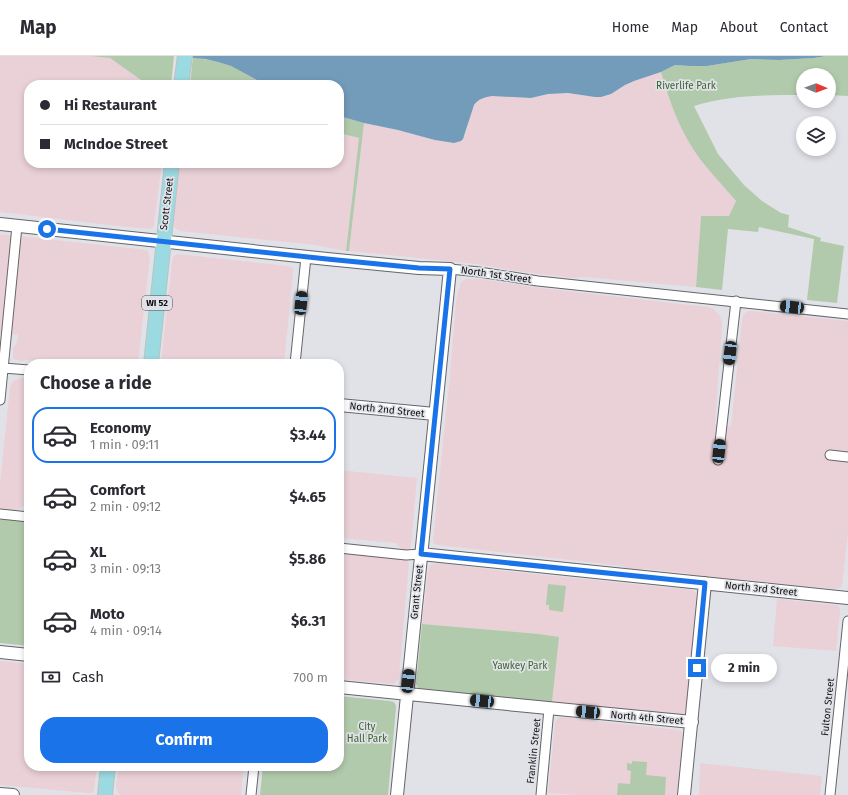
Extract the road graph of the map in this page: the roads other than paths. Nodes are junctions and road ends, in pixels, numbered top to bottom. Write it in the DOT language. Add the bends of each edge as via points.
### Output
graph roads {
  1 [pos="185,56"];
  2 [pos="182,80"];
  3 [pos="171,168"];
  4 [pos="0,224"];
  5 [pos="17,226"];
  6 [pos="163,241"];
  7 [pos="306,257"];
  8 [pos="450,269"];
  9 [pos="736,302"];
  10 [pos="848,314"];
  11 [pos="151,359"];
  12 [pos="296,359"];
  13 [pos="3,368"];
  14 [pos="24,370"];
  15 [pos="0,400"];
  16 [pos="344,405"];
  17 [pos="435,414"];
  18 [pos="830,455"];
  19 [pos="848,457"];
  20 [pos="718,460"];
  21 [pos="0,514"];
  22 [pos="24,516"];
  23 [pos="344,549"];
  24 [pos="421,554"];
  25 [pos="705,583"];
  26 [pos="848,598"];
  27 [pos="848,620"];
  28 [pos="0,652"];
  29 [pos="24,654"];
  30 [pos="344,688"];
  31 [pos="406,694"];
  32 [pos="549,709"];
  33 [pos="692,722"];
  34 [pos="107,771"];
  35 [pos="253,771"];
  36 [pos="686,791"];
  37 [pos="0,794"];
  38 [pos="13,795"];
  39 [pos="105,795"];
  40 [pos="251,795"];
  41 [pos="397,795"];
  42 [pos="540,795"];
  43 [pos="830,795"];
  1 -- 2 [label="main road"];
  3 -- 6 [label="main road, Scott Street / WI 52"];
  4 -- 5 [label="street, North 1st Street"];
  5 -- 6 [label="street, North 1st Street"];
  5 -- 13 [label="street"];
  6 -- 7 [label="street, North 1st Street"];
  6 -- 11 [label="main road, Scott Street / WI 52"];
  7 -- 8 [label="street, North 1st Street"];
  7 -- 12 [label="street"];
  8 -- 9 [label="street, North 1st Street"];
  8 -- 17 [label="street, Grant Street"];
  9 -- 10 [label="street, North 1st Street"];
  9 -- 20 [label="street"];
  13 -- 14 [label="street"];
  13 -- 15 [label="street"];
  16 -- 17 [label="street, North 2nd Street"];
  17 -- 24 [label="street, Grant Street"];
  18 -- 19 [label="street"];
  21 -- 22 [label="street"];
  23 -- 24 [label="street, North 3rd Street" via="406,555"];
  24 -- 25 [label="street, North 3rd Street"];
  24 -- 31 [label="street, Grant Street"];
  25 -- 26 [label="street, North 3rd Street"];
  25 -- 33 [label="street"];
  27 -- 43 [label="street, Fulton Street"];
  28 -- 29 [label="street"];
  30 -- 31 [label="street, North 4th Street"];
  31 -- 32 [label="street, North 4th Street"];
  31 -- 41 [label="street, Grant Street"];
  32 -- 33 [label="street, North 4th Street"];
  32 -- 42 [label="street, Franklin Street"];
  33 -- 36 [label="street"];
  34 -- 39 [label="main road"];
  35 -- 40 [label="street"];
  37 -- 38 [label="street"];
}
